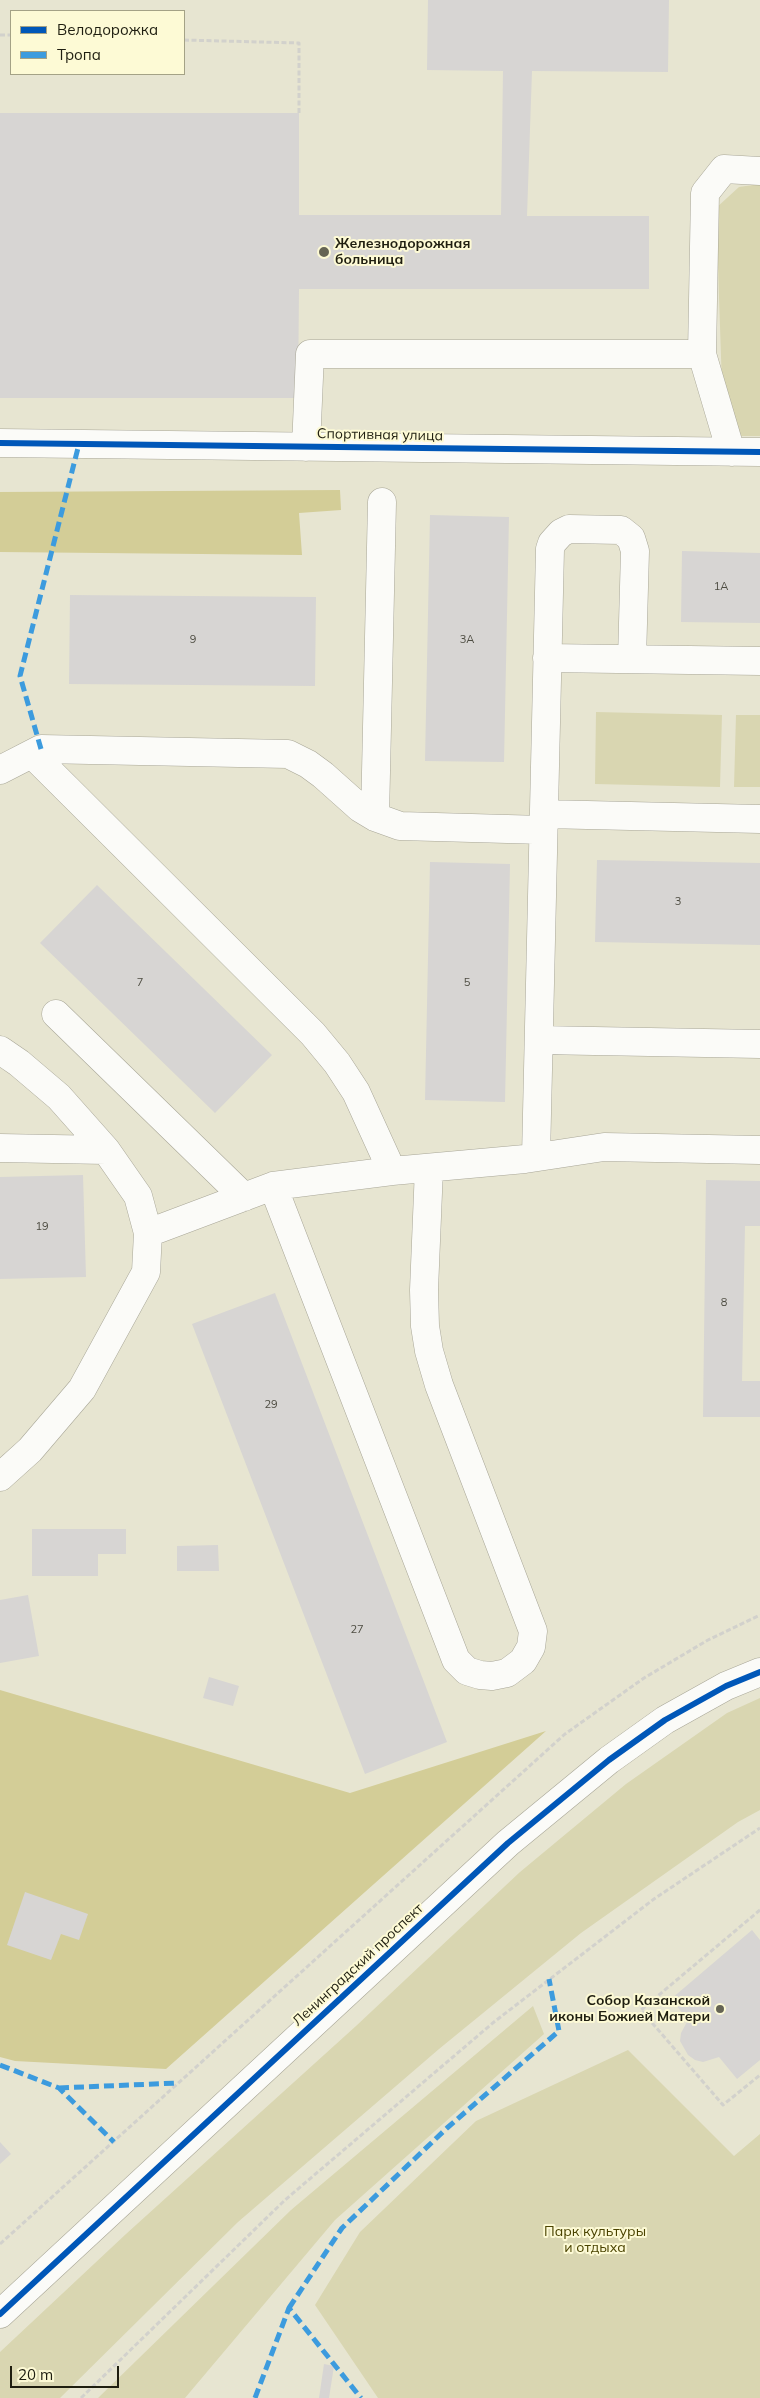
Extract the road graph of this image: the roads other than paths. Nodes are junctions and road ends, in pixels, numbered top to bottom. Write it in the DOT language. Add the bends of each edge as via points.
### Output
graph roads {
  1 [pos="760,171"];
  2 [pos="702,354"];
  3 [pos="0,443"];
  4 [pos="306,447"];
  5 [pos="731,452"];
  6 [pos="760,452"];
  7 [pos="382,502"];
  8 [pos="547,658"];
  9 [pos="632,659"];
  10 [pos="760,662"];
  11 [pos="32,754"];
  12 [pos="0,770"];
  13 [pos="375,817"];
  14 [pos="760,819"];
  15 [pos="544,822"];
  16 [pos="56,1014"];
  17 [pos="539,1040"];
  18 [pos="760,1044"];
  19 [pos="0,1050"];
  20 [pos="0,1148"];
  21 [pos="106,1150"];
  22 [pos="760,1150"];
  23 [pos="536,1157"];
  24 [pos="429,1168"];
  25 [pos="392,1171"];
  26 [pos="273,1186"];
  27 [pos="244,1197"];
  28 [pos="148,1233"];
  29 [pos="0,1477"];
  30 [pos="760,1672"];
  31 [pos="0,2314"];
  1 -- 2 [label="street" via="724,170 705,193"];
  2 -- 4 [label="street" via="310,354"];
  2 -- 5 [label="street"];
  3 -- 4 [label="street, Спортивная улица"];
  4 -- 5 [label="street, Спортивная улица"];
  5 -- 6 [label="street, Спортивная улица"];
  7 -- 13 [label="street"];
  8 -- 9 [label="street"];
  8 -- 9 [label="street" via="550,549 556,537 569,529 621,530 634,542"];
  8 -- 15 [label="street"];
  9 -- 10 [label="street"];
  11 -- 12 [label="street"];
  11 -- 13 [label="street" via="41,749 288,754 308,764"];
  11 -- 25 [label="street" via="313,1034 338,1063 356,1092"];
  13 -- 15 [label="street" via="400,826"];
  14 -- 15 [label="street"];
  15 -- 17 [label="street"];
  16 -- 27 [label="street"];
  17 -- 18 [label="street"];
  17 -- 23 [label="street"];
  19 -- 21 [label="street" via="59,1097"];
  20 -- 21 [label="street"];
  21 -- 28 [label="street" via="138,1196"];
  22 -- 23 [label="street" via="604,1147"];
  23 -- 24 [label="street"];
  24 -- 25 [label="street"];
  24 -- 26 [label="street" via="424,1290 429,1351 439,1386 533,1631 531,1647 523,1661 506,1673 492,1676 480,1676 456,1660"];
  25 -- 26 [label="street"];
  26 -- 27 [label="street"];
  27 -- 28 [label="street"];
  28 -- 29 [label="street" via="146,1272 82,1389 30,1450"];
  30 -- 31 [label="street, Ленинградский проспект" via="726,1686 665,1720 609,1760 508,1843"];
}
